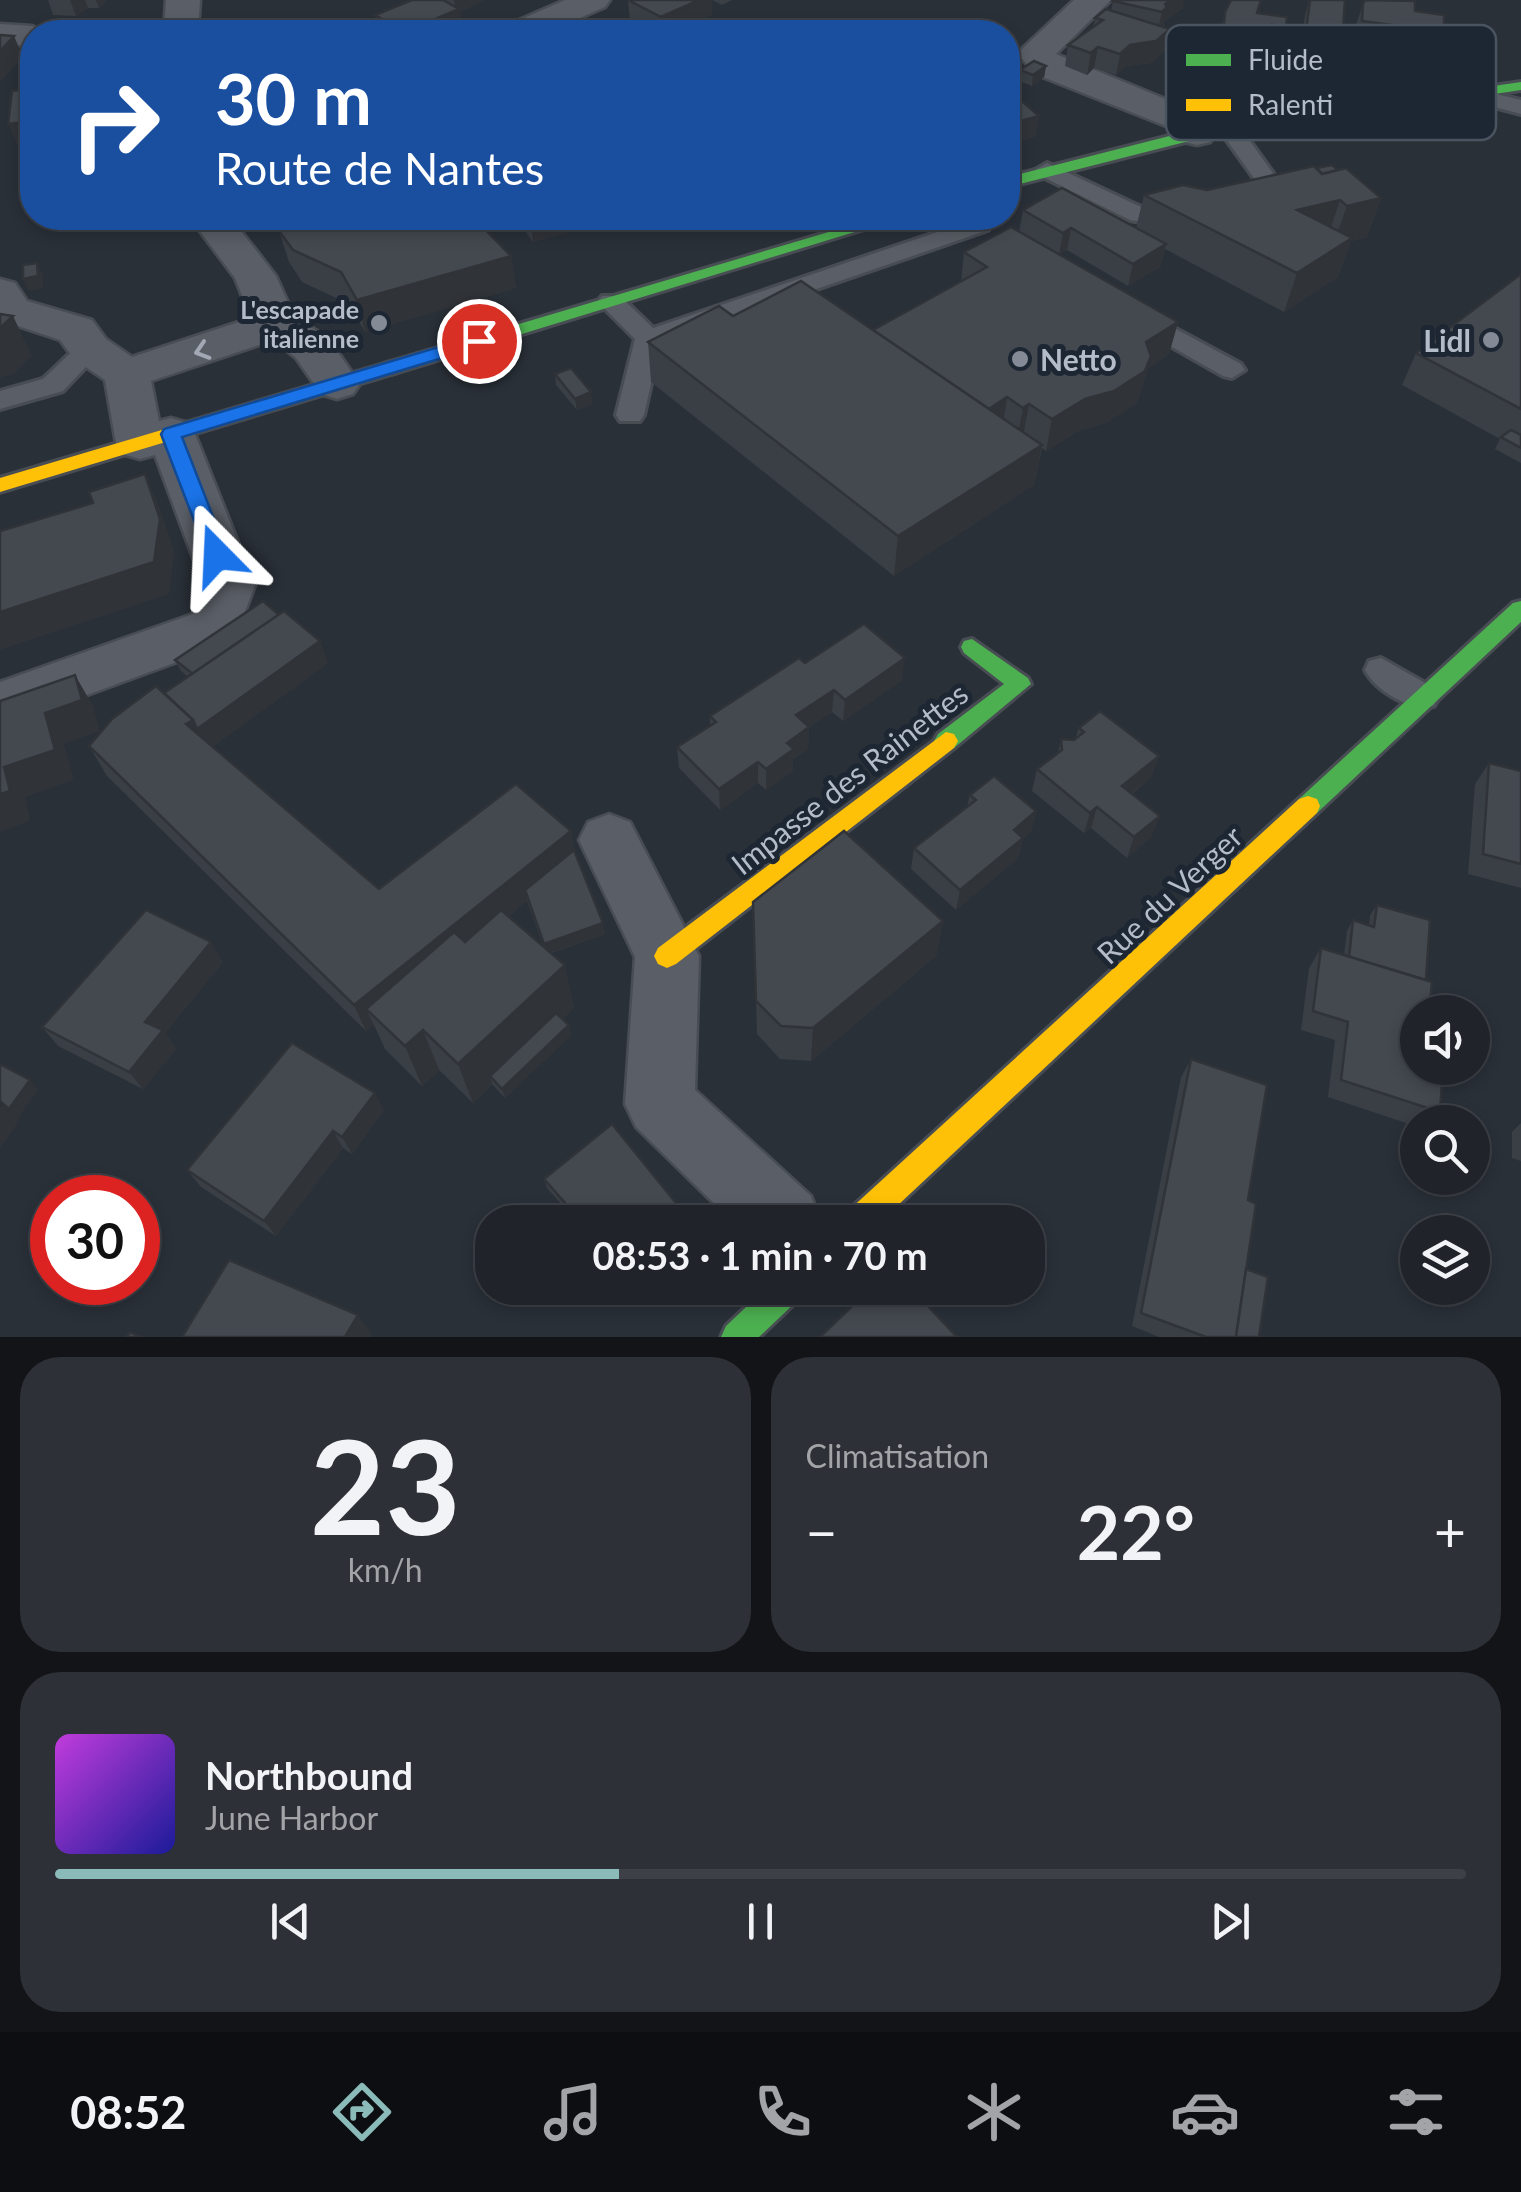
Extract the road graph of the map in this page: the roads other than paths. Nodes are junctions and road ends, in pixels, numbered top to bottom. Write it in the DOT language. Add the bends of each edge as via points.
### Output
graph roads {
  1 [pos="592,0"];
  2 [pos="1094,0"];
  3 [pos="547,20"];
  4 [pos="1521,86"];
  5 [pos="1496,90"];
  6 [pos="1496,100"];
  7 [pos="1521,107"];
  8 [pos="1166,113"];
  9 [pos="1175,140"];
  10 [pos="1222,140"];
  11 [pos="1048,170"];
  12 [pos="1020,178"];
  13 [pos="219,230"];
  14 [pos="851,230"];
  15 [pos="966,230"];
  16 [pos="0,292"];
  17 [pos="611,300"];
  18 [pos="1110,300"];
  19 [pos="276,324"];
  20 [pos="648,338"];
  21 [pos="109,362"];
  22 [pos="1232,370"];
  23 [pos="338,384"];
  24 [pos="0,400"];
  25 [pos="630,414"];
  26 [pos="156,439"];
  27 [pos="0,485"];
  28 [pos="1521,609"];
  29 [pos="972,647"];
  30 [pos="1382,670"];
  31 [pos="1422,697"];
  32 [pos="10,701"];
  33 [pos="610,840"];
  34 [pos="667,956"];
  35 [pos="768,1205"];
  36 [pos="876,1205"];
  37 [pos="770,1305"];
  38 [pos="736,1337"];
  1 -- 3 [label="street"];
  2 -- 8 [label="street" via="1036,54 1048,66"];
  4 -- 5 [label="main road"];
  6 -- 7 [label="lane"];
  9 -- 11 [label="main road"];
  10 -- 11 [label="lane" via="1270,186 1138,215"];
  11 -- 12 [label="main road"];
  13 -- 19 [label="street" via="255,276"];
  14 -- 17 [label="main road"];
  15 -- 20 [label="lane"];
  16 -- 21 [label="street" via="12,310 76,330"];
  17 -- 20 [label="lane"];
  17 -- 23 [label="main road"];
  18 -- 22 [label="lane"];
  19 -- 21 [label="street, one-way"];
  19 -- 23 [label="street" via="295,330 315,349"];
  20 -- 25 [label="lane"];
  21 -- 24 [label="lane"];
  21 -- 26 [label="street"];
  23 -- 26 [label="main road"];
  26 -- 27 [label="main road"];
  26 -- 32 [label="street" via="228,585 215,627"];
  28 -- 31 [label="main road, Rue du Verger"];
  29 -- 34 [label="main road, Impasse des Rainettes" via="1020,684"];
  30 -- 31 [label="lane"];
  31 -- 36 [label="main road, Rue du Verger"];
  33 -- 34 [label="street"];
  34 -- 35 [label="street" via="660,1104"];
  37 -- 38 [label="main road"];
}
